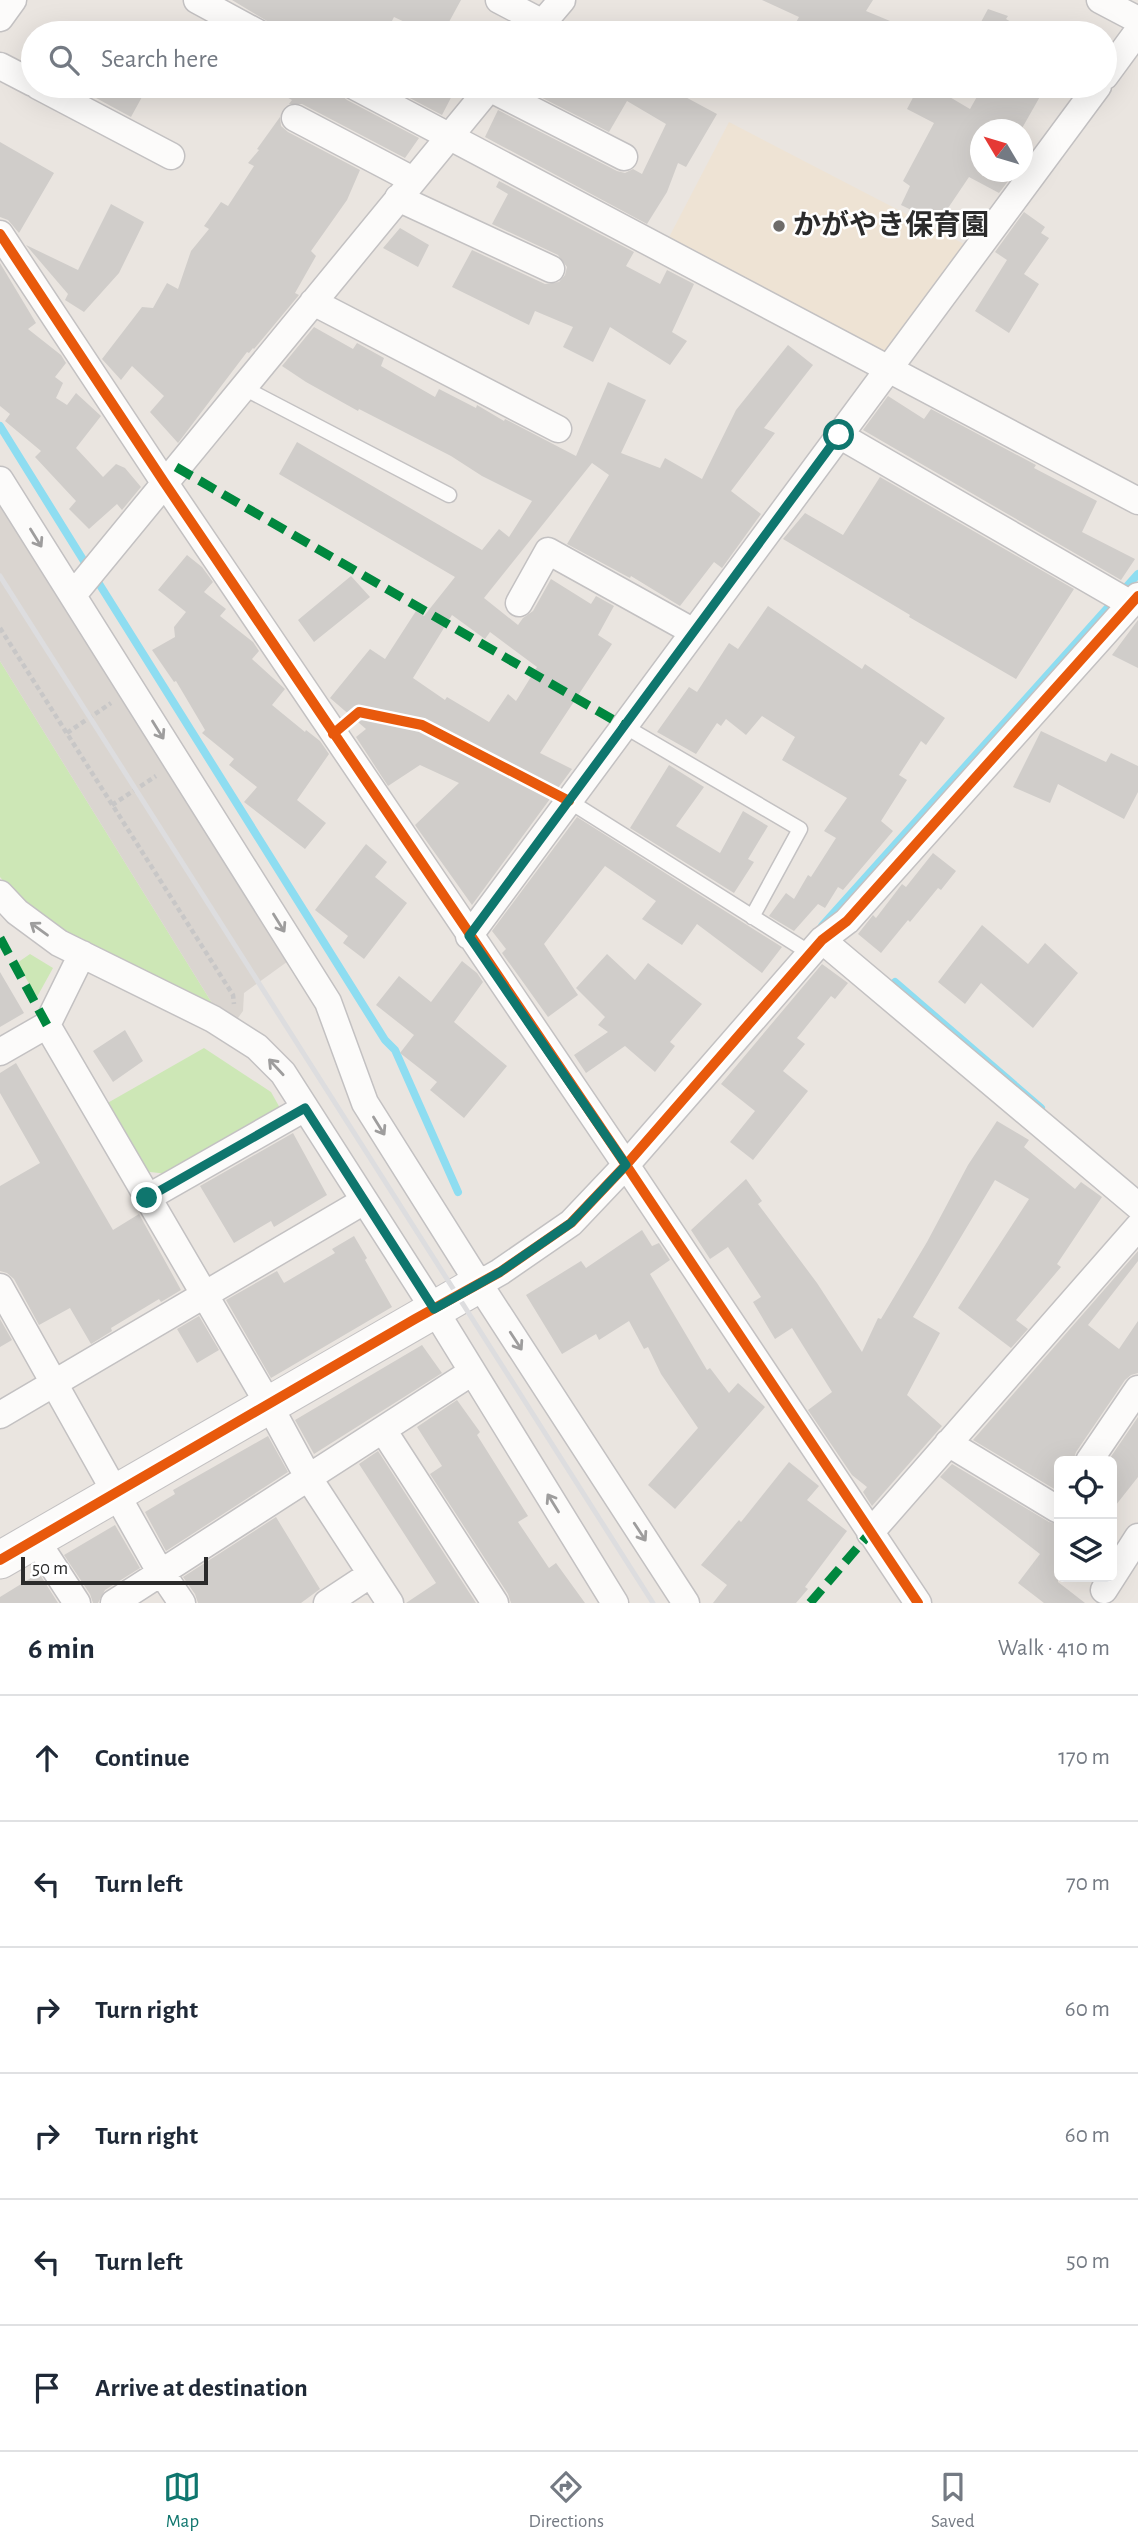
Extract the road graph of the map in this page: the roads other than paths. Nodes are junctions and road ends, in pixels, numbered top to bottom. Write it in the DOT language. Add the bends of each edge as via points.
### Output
graph roads {
  1 [pos="13,0"];
  2 [pos="197,0"];
  3 [pos="499,0"];
  4 [pos="562,0"];
  5 [pos="1100,0"];
  6 [pos="0,18"];
  7 [pos="1138,20"];
  8 [pos="236,21"];
  9 [pos="529,21"];
  10 [pos="545,21"];
  11 [pos="1138,31"];
  12 [pos="1117,60"];
  13 [pos="0,66"];
  14 [pos="21,77"];
  15 [pos="61,98"];
  16 [pos="376,98"];
  17 [pos="481,98"];
  18 [pos="511,98"];
  19 [pos="1089,98"];
  20 [pos="295,118"];
  21 [pos="448,137"];
  22 [pos="171,156"];
  23 [pos="624,157"];
  24 [pos="406,189"];
  25 [pos="0,234"];
  26 [pos="551,269"];
  27 [pos="313,302"];
  28 [pos="888,369"];
  29 [pos="242,387"];
  30 [pos="558,429"];
  31 [pos="839,435"];
  32 [pos="0,480"];
  33 [pos="163,482"];
  34 [pos="449,495"];
  35 [pos="1138,501"];
  36 [pos="73,595"];
  37 [pos="1134,600"];
  38 [pos="519,603"];
  39 [pos="694,632"];
  40 [pos="624,726"];
  41 [pos="569,801"];
  42 [pos="2,899"];
  43 [pos="752,917"];
  44 [pos="469,936"];
  45 [pos="816,946"];
  46 [pos="82,954"];
  47 [pos="47,1026"];
  48 [pos="0,1052"];
  49 [pos="305,1108"];
  50 [pos="626,1165"];
  51 [pos="147,1198"];
  52 [pos="364,1201"];
  53 [pos="1138,1206"];
  54 [pos="1138,1227"];
  55 [pos="479,1284"];
  56 [pos="0,1287"];
  57 [pos="205,1295"];
  58 [pos="434,1309"];
  59 [pos="472,1372"];
  60 [pos="55,1383"];
  61 [pos="1138,1389"];
  62 [pos="269,1405"];
  63 [pos="0,1415"];
  64 [pos="383,1430"];
  65 [pos="948,1443"];
  66 [pos="1092,1456"];
  67 [pos="308,1477"];
  68 [pos="116,1493"];
  69 [pos="1054,1508"];
  70 [pos="870,1533"];
  71 [pos="1138,1537"];
  72 [pos="36,1540"];
  73 [pos="0,1560"];
  74 [pos="161,1572"];
  75 [pos="371,1574"];
  76 [pos="1104,1590"];
  77 [pos="77,1603"];
  78 [pos="114,1603"];
  79 [pos="182,1603"];
  80 [pos="327,1603"];
  81 [pos="390,1603"];
  82 [pos="495,1603"];
  83 [pos="615,1603"];
  84 [pos="686,1603"];
  85 [pos="918,1603"];
  1 -- 6 [label="street"];
  2 -- 8 [label="street"];
  3 -- 9 [label="street"];
  4 -- 10 [label="street"];
  5 -- 7 [label="street"];
  11 -- 12 [label="street"];
  13 -- 14 [label="street"];
  15 -- 22 [label="street"];
  16 -- 21 [label="street"];
  17 -- 21 [label="street"];
  18 -- 23 [label="street"];
  19 -- 28 [label="street"];
  20 -- 24 [label="street"];
  21 -- 24 [label="street"];
  21 -- 28 [label="street"];
  24 -- 26 [label="street"];
  24 -- 27 [label="street"];
  25 -- 33 [label="street"];
  27 -- 29 [label="street"];
  27 -- 30 [label="street"];
  28 -- 31 [label="street"];
  28 -- 35 [label="street"];
  29 -- 33 [label="street"];
  29 -- 34 [label="lane"];
  31 -- 37 [label="street"];
  31 -- 39 [label="street"];
  32 -- 36 [label="street, one-way"];
  33 -- 36 [label="street"];
  33 -- 44 [label="street"];
  36 -- 55 [label="street, one-way" via="328,1002 365,1103"];
  37 -- 45 [label="street" via="847,920"];
  38 -- 39 [label="street" via="548,551"];
  39 -- 40 [label="street"];
  40 -- 41 [label="street"];
  40 -- 43 [label="lane" via="800,829"];
  41 -- 43 [label="lane"];
  41 -- 44 [label="street"];
  46 -- 42 [label="street, one-way" via="37,929"];
  43 -- 45 [label="lane"];
  44 -- 50 [label="street"];
  45 -- 50 [label="street"];
  45 -- 53 [label="street"];
  46 -- 47 [label="street"];
  49 -- 46 [label="street, one-way" via="283,1073 257,1047 213,1019"];
  47 -- 48 [label="street"];
  47 -- 51 [label="street"];
  49 -- 51 [label="street"];
  49 -- 52 [label="street"];
  50 -- 55 [label="street" via="571,1223"];
  50 -- 70 [label="street"];
  51 -- 57 [label="street"];
  52 -- 57 [label="street"];
  52 -- 58 [label="street"];
  54 -- 65 [label="street"];
  55 -- 58 [label="street"];
  55 -- 84 [label="street, one-way"];
  56 -- 60 [label="street"];
  57 -- 60 [label="street"];
  57 -- 62 [label="street"];
  58 -- 59 [label="street"];
  58 -- 62 [label="street"];
  59 -- 64 [label="street"];
  83 -- 59 [label="street, one-way"];
  60 -- 63 [label="street"];
  60 -- 68 [label="street"];
  61 -- 66 [label="street"];
  62 -- 67 [label="street"];
  62 -- 68 [label="street"];
  64 -- 67 [label="street"];
  64 -- 82 [label="street"];
  65 -- 69 [label="street"];
  65 -- 70 [label="street"];
  67 -- 74 [label="street"];
  67 -- 75 [label="street"];
  68 -- 72 [label="street"];
  68 -- 74 [label="street"];
  70 -- 85 [label="street"];
  71 -- 76 [label="street"];
  72 -- 73 [label="street"];
  72 -- 77 [label="street"];
  74 -- 78 [label="street"];
  74 -- 79 [label="street"];
  75 -- 80 [label="street"];
  75 -- 81 [label="street"];
}
